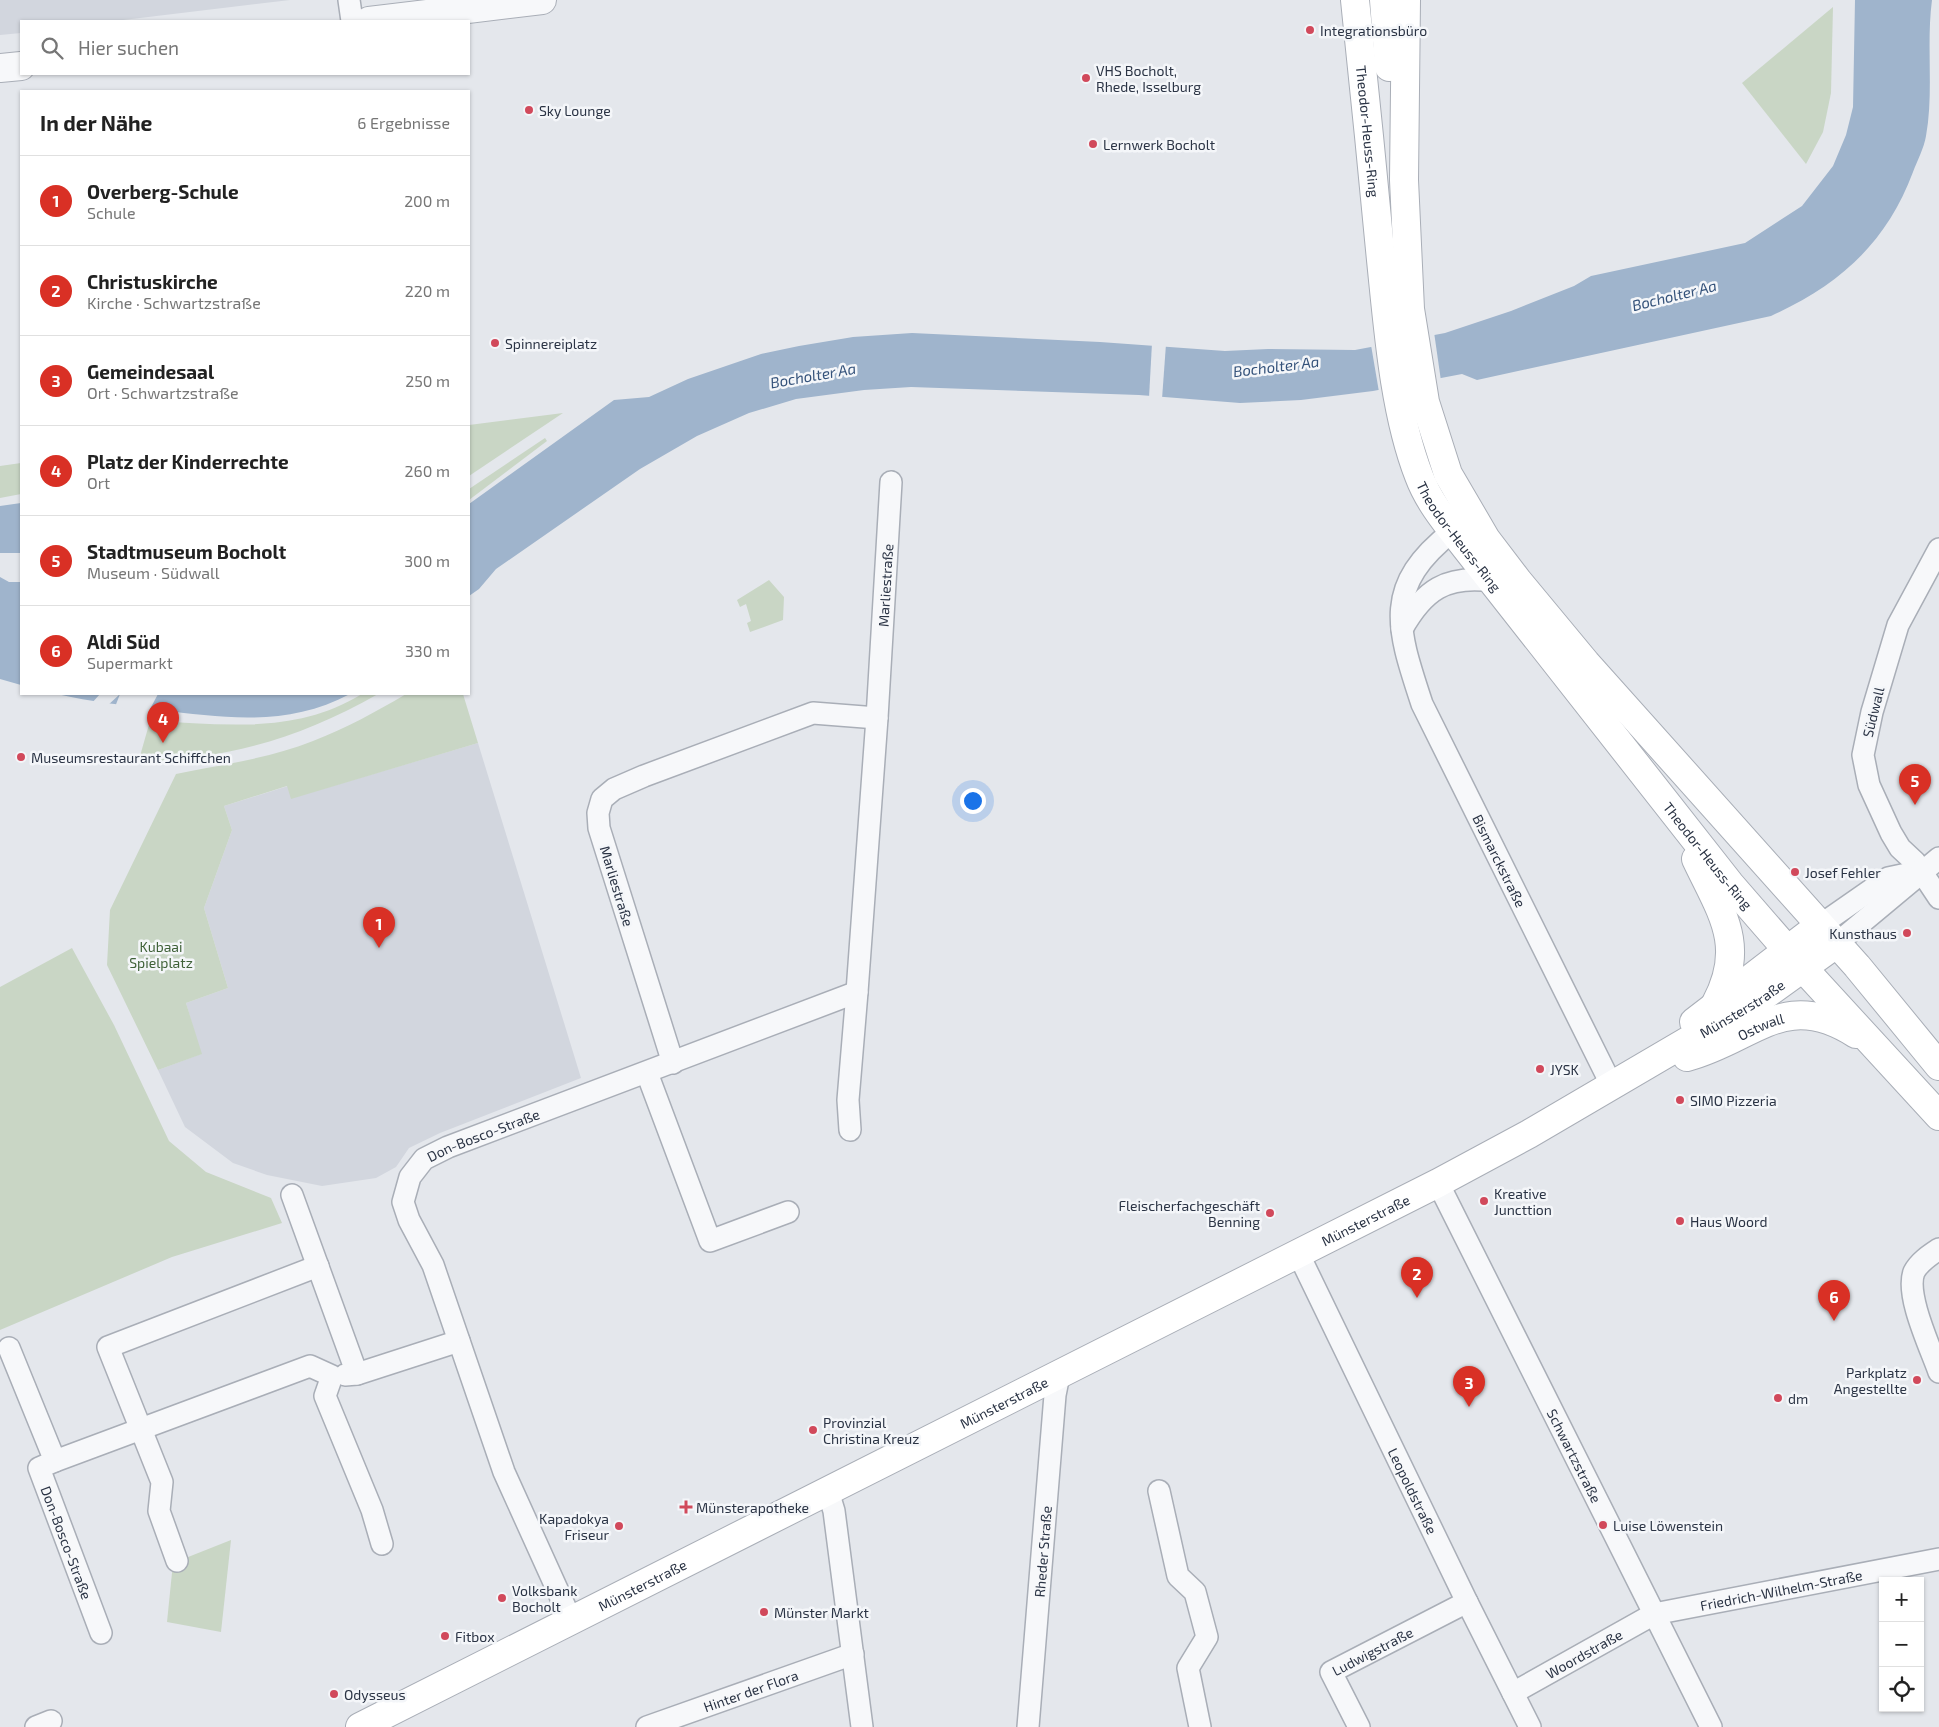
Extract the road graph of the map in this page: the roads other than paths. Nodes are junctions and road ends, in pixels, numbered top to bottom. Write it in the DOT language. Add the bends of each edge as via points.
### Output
graph roads {
  1 [pos="349,0"];
  2 [pos="542,0"];
  3 [pos="1384,0"];
  4 [pos="1406,0"];
  5 [pos="1353,4"];
  6 [pos="352,20"];
  7 [pos="377,20"];
  8 [pos="20,66"];
  9 [pos="0,68"];
  10 [pos="1404,180"];
  11 [pos="1398,311"];
  12 [pos="1413,404"];
  13 [pos="891,482"];
  14 [pos="1453,531"];
  15 [pos="1939,549"];
  16 [pos="1492,581"];
  17 [pos="1402,629"];
  18 [pos="877,718"];
  19 [pos="1674,813"];
  20 [pos="1939,858"];
  21 [pos="1921,871"];
  22 [pos="1939,898"];
  23 [pos="1811,947"];
  24 [pos="857,992"];
  25 [pos="1716,1003"];
  26 [pos="1877,1047"];
  27 [pos="673,1063"];
  28 [pos="1939,1066"];
  29 [pos="1642,1068"];
  30 [pos="647,1073"];
  31 [pos="1939,1084"];
  32 [pos="1612,1086"];
  33 [pos="1939,1116"];
  34 [pos="850,1130"];
  35 [pos="1438,1183"];
  36 [pos="292,1195"];
  37 [pos="788,1212"];
  38 [pos="1939,1249"];
  39 [pos="1299,1255"];
  40 [pos="318,1266"];
  41 [pos="459,1341"];
  42 [pos="9,1348"];
  43 [pos="1939,1372"];
  44 [pos="357,1374"];
  45 [pos="1059,1375"];
  46 [pos="332,1376"];
  47 [pos="140,1428"];
  48 [pos="55,1461"];
  49 [pos="828,1491"];
  50 [pos="1159,1492"];
  51 [pos="382,1544"];
  52 [pos="1939,1559"];
  53 [pos="177,1561"];
  54 [pos="1467,1602"];
  55 [pos="1654,1614"];
  56 [pos="571,1620"];
  57 [pos="101,1633"];
  58 [pos="853,1654"];
  59 [pos="1514,1693"];
  60 [pos="360,1727"];
  61 [pos="647,1727"];
  62 [pos="862,1727"];
  63 [pos="1028,1727"];
  64 [pos="1200,1727"];
  65 [pos="1359,1727"];
  66 [pos="1530,1727"];
  67 [pos="1711,1727"];
  1 -- 6 [label="street"];
  2 -- 7 [label="street"];
  3 -- 10 [label="main road" via="1390,89"];
  4 -- 10 [label="main road, Theodor-Heuss-Ring"];
  5 -- 11 [label="main road, Theodor-Heuss-Ring"];
  8 -- 9 [label="street"];
  10 -- 11 [label="main road, Theodor-Heuss-Ring"];
  11 -- 12 [label="main road, Theodor-Heuss-Ring"];
  12 -- 14 [label="main road, Theodor-Heuss-Ring" via="1418,474"];
  12 -- 23 [label="main road, Theodor-Heuss-Ring" via="1448,474 1491,546"];
  13 -- 18 [label="street, Marliestraße"];
  14 -- 16 [label="main road, Theodor-Heuss-Ring"];
  14 -- 17 [label="street, Bismarckstraße" via="1408,580 1401,604"];
  15 -- 21 [label="street, Südwall" via="1898,625 1863,755 1869,785 1891,833"];
  16 -- 17 [label="street" via="1471,578 1437,588 1414,608"];
  16 -- 19 [label="main road, Theodor-Heuss-Ring"];
  17 -- 32 [label="street, Bismarckstraße" via="1422,704"];
  18 -- 24 [label="street, Marliestraße"];
  18 -- 27 [label="street, Marliestraße" via="813,713 644,776 614,789 602,799 598,813 599,828"];
  19 -- 23 [label="main road" via="1721,847 1788,928"];
  19 -- 25 [label="main road" via="1725,918 1731,941 1726,976"];
  20 -- 21 [label="street"];
  21 -- 22 [label="street, Südwall"];
  21 -- 23 [label="street" via="1888,878"];
  23 -- 25 [label="main road, Münsterstraße"];
  23 -- 26 [label="main road, Ostwall"];
  23 -- 28 [label="main road"];
  23 -- 29 [label="main road, Münsterstraße" via="1761,998"];
  23 -- 31 [label="main road" via="1832,964 1919,1067"];
  24 -- 27 [label="street"];
  24 -- 34 [label="street, Marliestraße" via="848,1100"];
  25 -- 29 [label="main road, Münsterstraße"];
  26 -- 29 [label="main road, Ostwall" via="1837,1022 1791,1014 1702,1053"];
  26 -- 33 [label="main road, Ostwall"];
  27 -- 30 [label="street, Don-Bosco-Straße"];
  29 -- 32 [label="main road, Münsterstraße"];
  30 -- 37 [label="street" via="710,1241"];
  30 -- 41 [label="street, Don-Bosco-Straße" via="448,1147 424,1159 410,1176 403,1202 409,1220 434,1265"];
  32 -- 35 [label="main road, Münsterstraße"];
  35 -- 39 [label="main road, Münsterstraße"];
  35 -- 55 [label="street, Schwartzstraße"];
  36 -- 40 [label="street"];
  38 -- 43 [label="street" via="1920,1263 1912,1278 1917,1308"];
  39 -- 45 [label="main road, Münsterstraße"];
  39 -- 54 [label="street, Leopoldstraße"];
  40 -- 44 [label="street"];
  40 -- 47 [label="street" via="108,1347"];
  41 -- 44 [label="street, Don-Bosco-Straße"];
  41 -- 56 [label="street, Don-Bosco-Straße" via="504,1472"];
  42 -- 48 [label="street"];
  44 -- 46 [label="street, Don-Bosco-Straße"];
  45 -- 49 [label="main road, Münsterstraße"];
  45 -- 63 [label="street, Rheder Straße"];
  46 -- 47 [label="street, Don-Bosco-Straße" via="310,1366"];
  46 -- 51 [label="street" via="325,1396 372,1510"];
  47 -- 48 [label="street, Don-Bosco-Straße"];
  47 -- 53 [label="street" via="162,1482 159,1511"];
  48 -- 57 [label="street, Don-Bosco-Straße" via="39,1468"];
  49 -- 56 [label="main road, Münsterstraße"];
  49 -- 58 [label="street" via="834,1511"];
  50 -- 64 [label="street" via="1178,1576 1195,1592 1207,1637 1188,1668"];
  52 -- 55 [label="street, Friedrich-Wilhelm-Straße"];
  54 -- 59 [label="street, Leopoldstraße"];
  54 -- 65 [label="street, Ludwigstraße" via="1331,1672"];
  55 -- 59 [label="street, Woordstraße"];
  55 -- 67 [label="street, Schwartzstraße"];
  56 -- 60 [label="main road, Münsterstraße"];
  58 -- 61 [label="street, Hinter der Flora"];
  58 -- 62 [label="street"];
  59 -- 66 [label="street, Leopoldstraße"];
}
